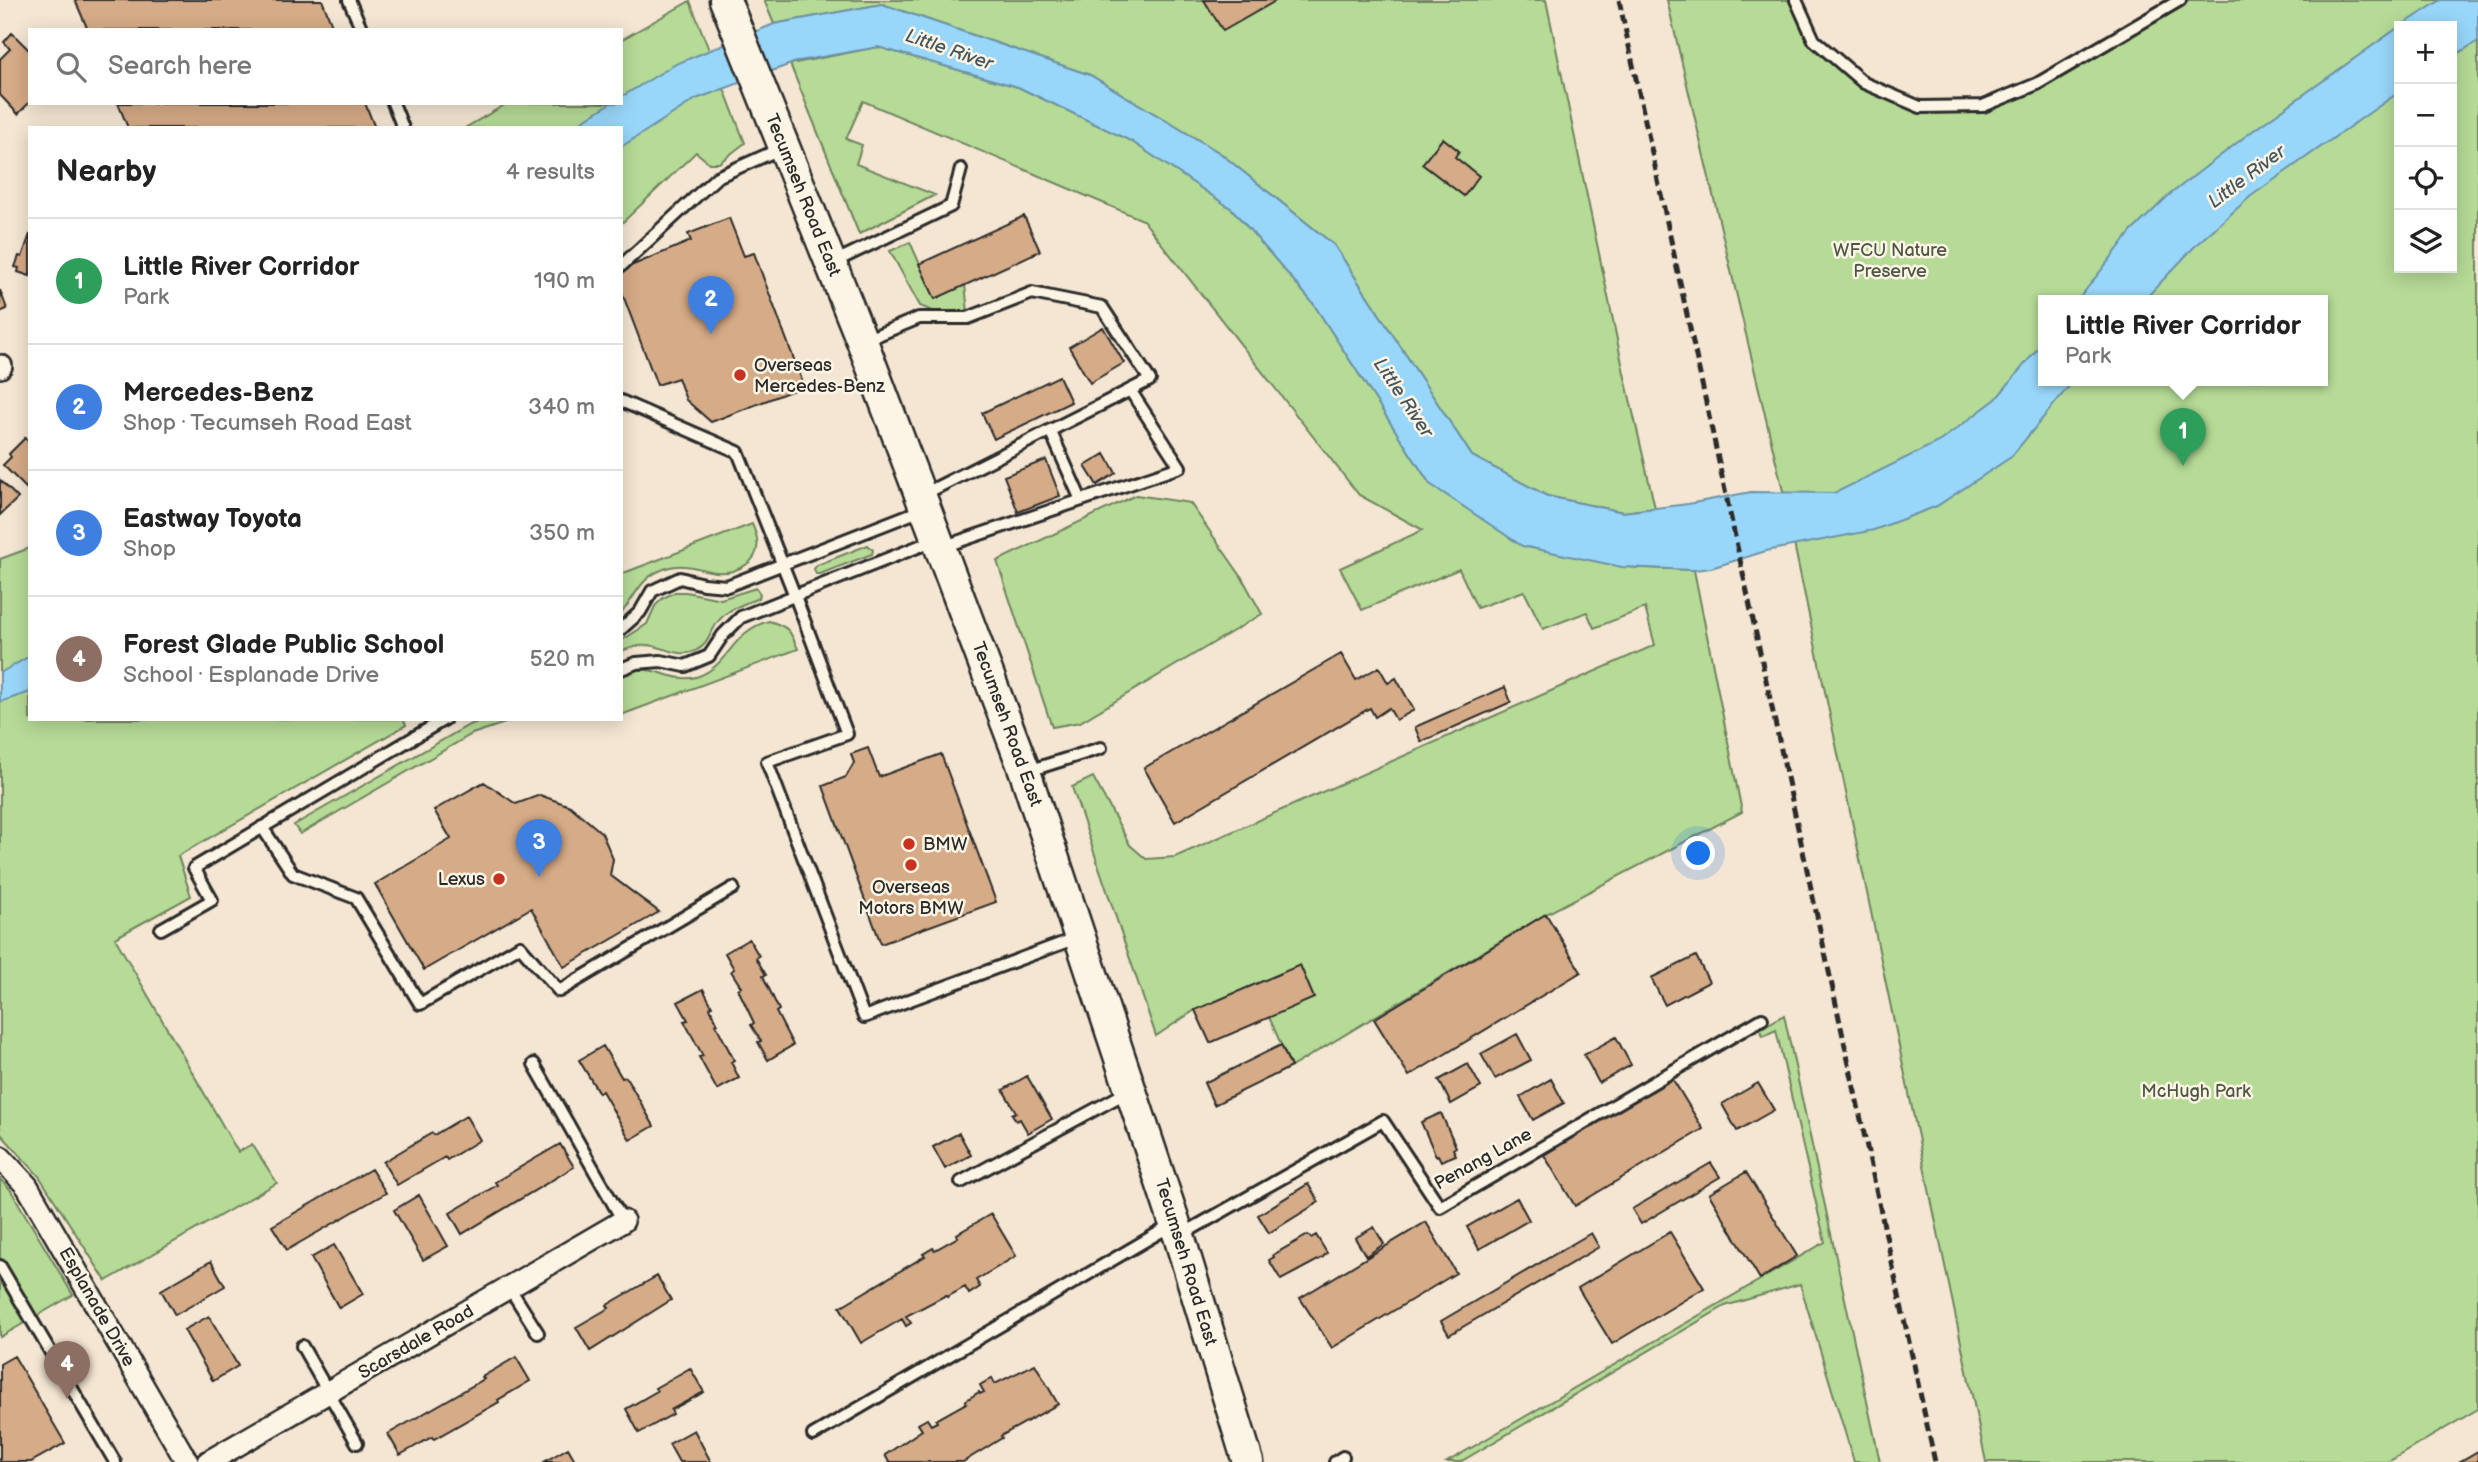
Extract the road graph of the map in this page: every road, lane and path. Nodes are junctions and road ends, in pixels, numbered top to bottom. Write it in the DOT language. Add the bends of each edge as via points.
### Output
graph roads {
  1 [pos="349,0"];
  2 [pos="725,0"];
  3 [pos="1796,0"];
  4 [pos="2180,0"];
  5 [pos="361,28"];
  6 [pos="394,105"];
  7 [pos="402,126"];
  8 [pos="785,147"];
  9 [pos="961,169"];
  10 [pos="831,263"];
  11 [pos="623,264"];
  12 [pos="862,341"];
  13 [pos="1130,390"];
  14 [pos="623,402"];
  15 [pos="1050,430"];
  16 [pos="1082,500"];
  17 [pos="924,501"];
  18 [pos="940,543"];
  19 [pos="782,564"];
  20 [pos="795,596"];
  21 [pos="623,627"];
  22 [pos="623,667"];
  23 [pos="441,721"];
  24 [pos="1101,748"];
  25 [pos="1025,772"];
  26 [pos="262,827"];
  27 [pos="733,888"];
  28 [pos="161,929"];
  29 [pos="1080,937"];
  30 [pos="1762,1019"];
  31 [pos="534,1064"];
  32 [pos="1131,1090"];
  33 [pos="0,1157"];
  34 [pos="961,1182"];
  35 [pos="623,1222"];
  36 [pos="1177,1230"];
  37 [pos="0,1266"];
  38 [pos="509,1287"];
  39 [pos="537,1333"];
  40 [pos="302,1346"];
  41 [pos="329,1392"];
  42 [pos="813,1435"];
  43 [pos="358,1443"];
  44 [pos="115,1462"];
  45 [pos="187,1462"];
  46 [pos="208,1462"];
  47 [pos="1248,1462"];
  1 -- 5 [label="lane"];
  2 -- 8 [label="main road, Tecumseh Road East"];
  3 -- 4 [label="lane" via="1814,40 1864,83 1920,107 1983,106 2037,84"];
  6 -- 7 [label="lane"];
  8 -- 10 [label="main road, Tecumseh Road East"];
  8 -- 11 [label="lane" via="717,177"];
  9 -- 10 [label="lane" via="951,206"];
  10 -- 12 [label="main road, Tecumseh Road East"];
  12 -- 13 [label="lane" via="919,318 968,318 1032,293 1102,307 1150,380"];
  12 -- 17 [label="main road, Tecumseh Road East"];
  13 -- 15 [label="lane"];
  13 -- 16 [label="lane" via="1180,467"];
  14 -- 19 [label="lane" via="738,452"];
  15 -- 16 [label="lane"];
  15 -- 17 [label="lane"];
  16 -- 18 [label="lane"];
  17 -- 18 [label="main road, Tecumseh Road East"];
  17 -- 19 [label="lane"];
  18 -- 20 [label="lane"];
  18 -- 25 [label="main road, Tecumseh Road East"];
  19 -- 20 [label="lane"];
  19 -- 21 [label="lane" via="727,586 680,578 652,591 640,612"];
  20 -- 22 [label="lane" via="741,617 709,656 685,666 661,661"];
  20 -- 29 [label="lane" via="847,734 767,762 864,1017"];
  23 -- 26 [label="lane"];
  24 -- 25 [label="lane"];
  25 -- 29 [label="main road, Tecumseh Road East"];
  26 -- 27 [label="lane" via="293,874 356,898 421,1004 520,946 559,991"];
  26 -- 28 [label="lane" via="194,868 212,900"];
  29 -- 32 [label="main road, Tecumseh Road East"];
  30 -- 36 [label="lane, Penang Lane" via="1440,1207 1383,1121"];
  31 -- 35 [label="lane"];
  32 -- 34 [label="lane"];
  32 -- 36 [label="main road, Tecumseh Road East"];
  33 -- 45 [label="street, Esplanade Drive" via="27,1186"];
  35 -- 38 [label="street, Scarsdale Road"];
  36 -- 42 [label="lane"];
  36 -- 47 [label="main road, Tecumseh Road East"];
  37 -- 44 [label="lane"];
  38 -- 39 [label="lane"];
  38 -- 41 [label="street, Scarsdale Road"];
  40 -- 41 [label="lane"];
  41 -- 43 [label="lane"];
  41 -- 46 [label="street, Scarsdale Road"];
}
